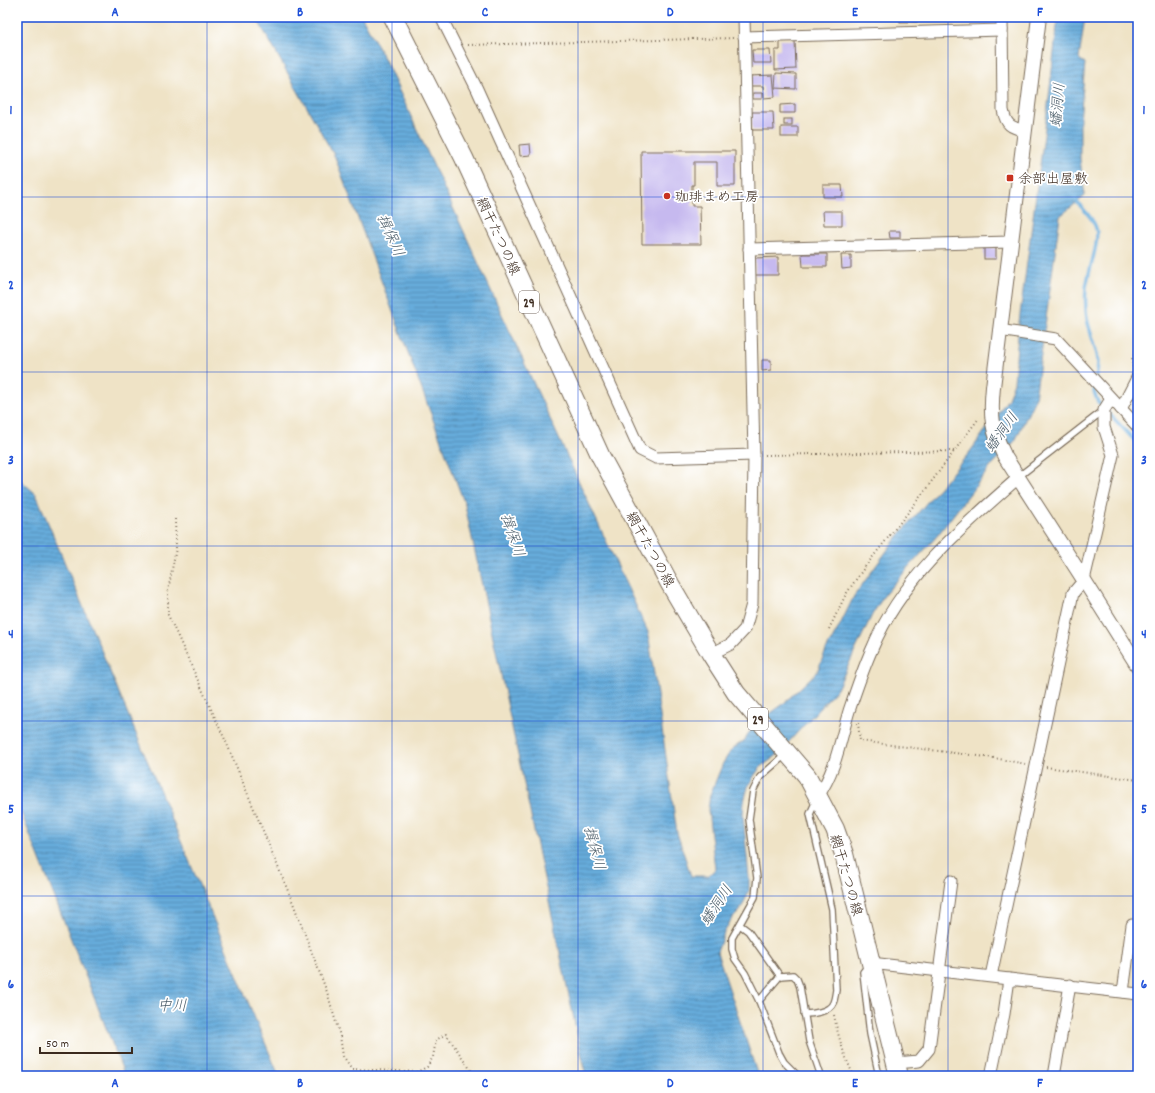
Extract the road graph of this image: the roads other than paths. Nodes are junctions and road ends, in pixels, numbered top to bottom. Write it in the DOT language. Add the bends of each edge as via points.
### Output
graph roads {
  1 [pos="393,17"];
  2 [pos="441,17"];
  3 [pos="744,17"];
  4 [pos="1002,17"];
  5 [pos="1039,17"];
  6 [pos="1002,30"];
  7 [pos="744,38"];
  8 [pos="1024,131"];
  9 [pos="1010,242"];
  10 [pos="749,249"];
  11 [pos="999,330"];
  12 [pos="1137,374"];
  13 [pos="1111,399"];
  14 [pos="1121,409"];
  15 [pos="1104,410"];
  16 [pos="1138,427"];
  17 [pos="754,455"];
  18 [pos="1018,478"];
  19 [pos="1084,580"];
  20 [pos="711,654"];
  21 [pos="1138,666"];
  22 [pos="787,754"];
  23 [pos="818,796"];
  24 [pos="951,881"];
  25 [pos="740,925"];
  26 [pos="1132,925"];
  27 [pos="871,963"];
  28 [pos="939,970"];
  29 [pos="780,976"];
  30 [pos="991,976"];
  31 [pos="1009,979"];
  32 [pos="1070,985"];
  33 [pos="1122,992"];
  34 [pos="1138,994"];
  35 [pos="759,1001"];
  36 [pos="804,1014"];
  37 [pos="898,1070"];
  38 [pos="798,1076"];
  39 [pos="821,1076"];
  40 [pos="879,1076"];
  41 [pos="991,1076"];
  42 [pos="1054,1076"];
  1 -- 20 [label="main road, 網干たつの線 / 29" via="464,158 601,457"];
  2 -- 17 [label="street" via="484,104 640,450 656,458"];
  3 -- 7 [label="street"];
  4 -- 6 [label="street"];
  5 -- 8 [label="street"];
  6 -- 7 [label="street"];
  6 -- 8 [label="street" via="1003,110 1011,126"];
  7 -- 10 [label="street"];
  8 -- 9 [label="street"];
  9 -- 10 [label="street"];
  9 -- 11 [label="street"];
  10 -- 17 [label="street"];
  11 -- 13 [label="street" via="1056,339"];
  11 -- 18 [label="street" via="991,400 993,427 1005,457"];
  12 -- 14 [label="street"];
  13 -- 14 [label="street"];
  13 -- 15 [label="street"];
  14 -- 16 [label="street"];
  15 -- 18 [label="lane"];
  15 -- 19 [label="street" via="1104,427 1113,455"];
  17 -- 20 [label="street" via="752,604 745,629 731,644"];
  18 -- 19 [label="street"];
  18 -- 23 [label="street" via="965,524 926,566 890,614 861,676 833,770"];
  19 -- 21 [label="street"];
  19 -- 30 [label="street" via="1072,592"];
  20 -- 22 [label="main road, 網干たつの線 / 29" via="736,692"];
  22 -- 23 [label="main road, 網干たつの線 / 29" via="807,776"];
  22 -- 25 [label="lane" via="760,778 753,791 749,819 757,878 755,897"];
  23 -- 27 [label="main road, 網干たつの線 / 29" via="835,829 844,854"];
  23 -- 36 [label="lane" via="810,814 832,910 836,990 832,1006 817,1014"];
  24 -- 28 [label="street"];
  25 -- 29 [label="lane" via="748,931"];
  25 -- 35 [label="lane" via="732,938 732,949"];
  26 -- 33 [label="street"];
  27 -- 28 [label="street"];
  27 -- 37 [label="main road, 網干たつの線 / 29"];
  27 -- 40 [label="lane" via="863,972 870,1034"];
  28 -- 30 [label="street"];
  28 -- 37 [label="street" via="929,1049 918,1061"];
  29 -- 35 [label="lane"];
  29 -- 36 [label="lane" via="793,975 797,979"];
  30 -- 31 [label="street"];
  31 -- 32 [label="street"];
  31 -- 41 [label="street"];
  32 -- 33 [label="street"];
  32 -- 42 [label="street"];
  33 -- 34 [label="street"];
  35 -- 38 [label="lane" via="779,1054"];
  36 -- 39 [label="lane" via="809,1041"];
}
